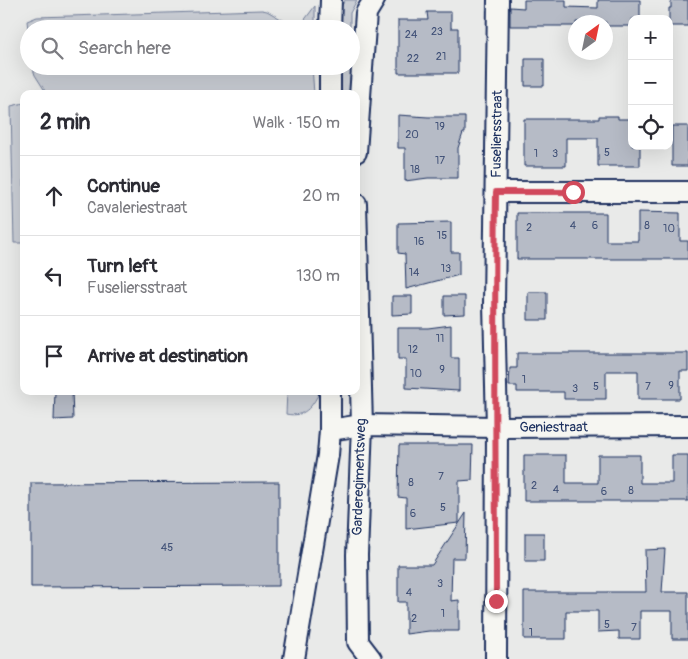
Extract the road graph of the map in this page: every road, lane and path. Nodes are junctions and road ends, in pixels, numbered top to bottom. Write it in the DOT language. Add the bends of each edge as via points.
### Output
graph roads {
  1 [pos="331,0"];
  2 [pos="374,0"];
  3 [pos="498,0"];
  4 [pos="330,20"];
  5 [pos="330,75"];
  6 [pos="330,90"];
  7 [pos="360,97"];
  8 [pos="496,192"];
  9 [pos="688,192"];
  10 [pos="360,351"];
  11 [pos="330,395"];
  12 [pos="362,425"];
  13 [pos="688,426"];
  14 [pos="497,427"];
  15 [pos="330,430"];
  16 [pos="370,658"];
  17 [pos="294,659"];
  18 [pos="496,659"];
  1 -- 4 [label="street"];
  2 -- 7 [label="street" via="366,14"];
  3 -- 8 [label="street, Fuseliersstraat"];
  5 -- 6 [label="street"];
  8 -- 9 [label="street"];
  8 -- 14 [label="street, Fuseliersstraat"];
  10 -- 12 [label="street, Garderegimentsweg"];
  11 -- 15 [label="street"];
  12 -- 14 [label="street, Geniestraat"];
  12 -- 15 [label="street, Geniestraat"];
  12 -- 16 [label="street, Garderegimentsweg" via="357,555 358,642"];
  13 -- 14 [label="street, Geniestraat"];
  14 -- 18 [label="street, Fuseliersstraat"];
  15 -- 17 [label="street"];
}
